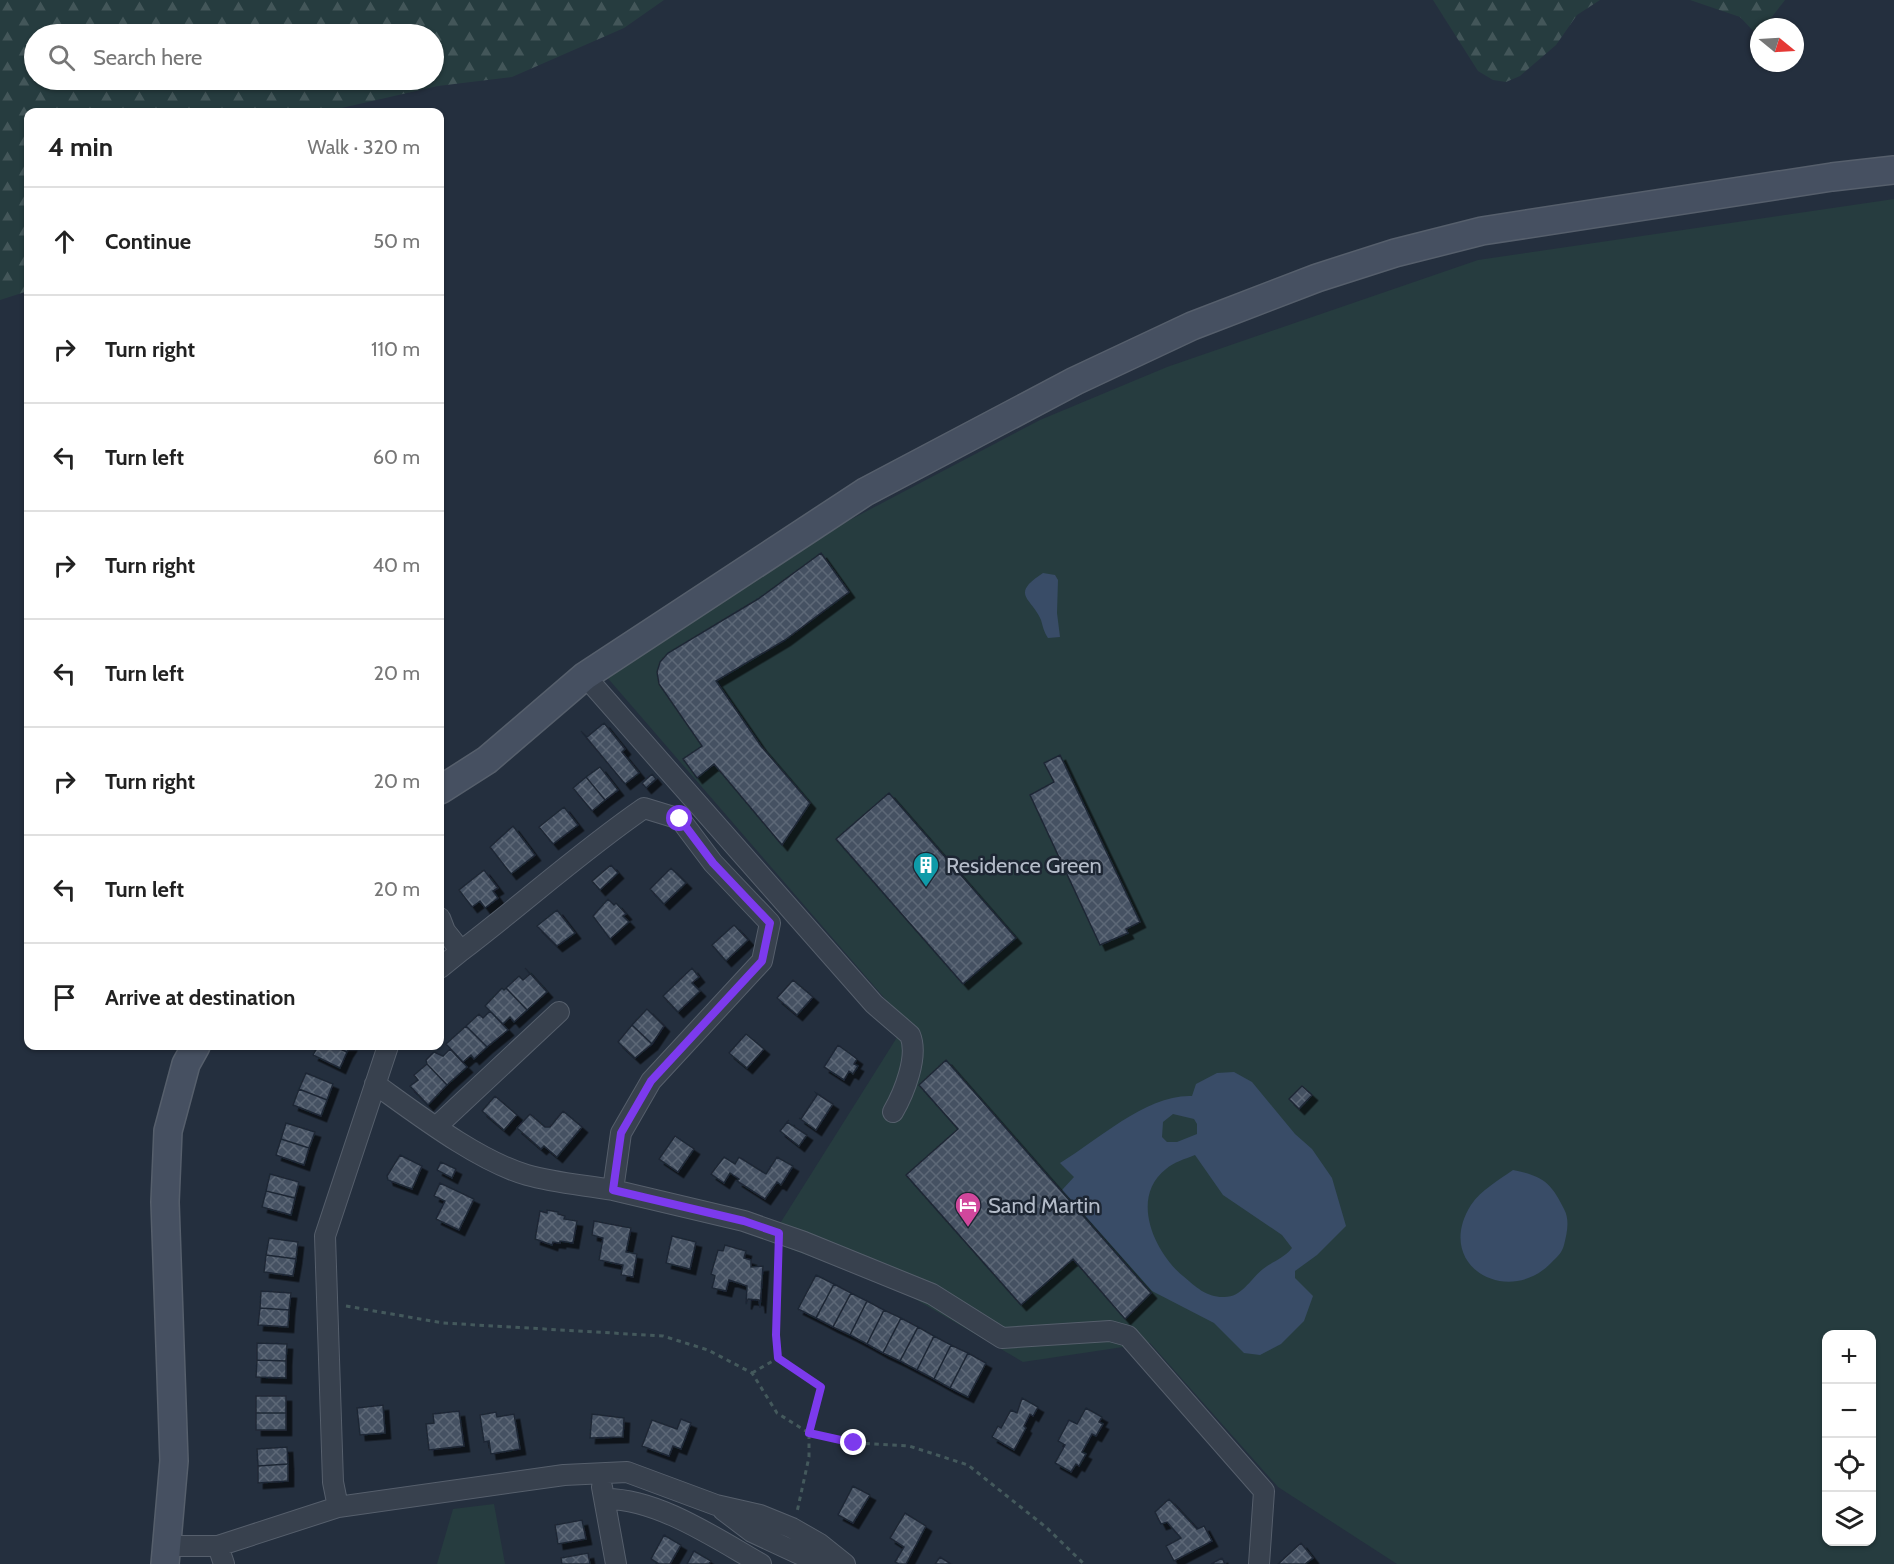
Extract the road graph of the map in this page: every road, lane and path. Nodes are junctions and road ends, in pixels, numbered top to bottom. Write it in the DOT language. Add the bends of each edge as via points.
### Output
graph roads {
  1 [pos="1894,170"];
  2 [pos="585,676"];
  3 [pos="444,788"];
  4 [pos="444,928"];
  5 [pos="461,951"];
  6 [pos="444,965"];
  7 [pos="559,1012"];
  8 [pos="194,1050"];
  9 [pos="387,1050"];
  10 [pos="375,1084"];
  11 [pos="893,1112"];
  12 [pos="436,1127"];
  13 [pos="613,1190"];
  14 [pos="779,1233"];
  15 [pos="328,1302"];
  16 [pos="778,1358"];
  17 [pos="752,1373"];
  18 [pos="809,1433"];
  19 [pos="600,1472"];
  20 [pos="604,1499"];
  21 [pos="716,1505"];
  22 [pos="338,1507"];
  23 [pos="792,1528"];
  24 [pos="166,1555"];
  25 [pos="221,1555"];
  26 [pos="616,1564"];
  27 [pos="761,1564"];
  28 [pos="821,1564"];
  29 [pos="845,1564"];
  30 [pos="1084,1564"];
  31 [pos="1259,1564"];
  1 -- 2 [label="street" via="1482,231 1317,278 1224,314 1075,381 865,492"];
  2 -- 3 [label="street" via="488,760"];
  2 -- 11 [label="street" via="874,1004 910,1035 912,1054 901,1098"];
  4 -- 5 [label="street"];
  5 -- 6 [label="street"];
  5 -- 13 [label="street" via="644,808 680,819 713,863 770,923 762,961 651,1081 621,1133"];
  7 -- 12 [label="street"];
  8 -- 24 [label="street" via="186,1064 168,1131 165,1202 174,1461"];
  9 -- 10 [label="street"];
  10 -- 12 [label="street"];
  10 -- 15 [label="street" via="325,1236"];
  12 -- 13 [label="street" via="517,1172"];
  13 -- 14 [label="street"];
  14 -- 16 [label="path"];
  14 -- 31 [label="street" via="932,1294 1002,1338 1110,1331 1128,1336 1264,1491"];
  15 -- 17 [label="path" via="443,1323 663,1335 708,1350"];
  15 -- 22 [label="street" via="333,1482"];
  16 -- 17 [label="path"];
  16 -- 18 [label="path" via="821,1387"];
  17 -- 18 [label="path" via="777,1413"];
  18 -- 23 [label="path" via="801,1503"];
  18 -- 30 [label="path" via="854,1443 909,1446 968,1465 1047,1528"];
  19 -- 20 [label="street"];
  19 -- 21 [label="street" via="627,1473"];
  19 -- 22 [label="street"];
  20 -- 26 [label="street"];
  20 -- 27 [label="street" via="634,1503 681,1521"];
  21 -- 23 [label="street" via="760,1515"];
  21 -- 28 [label="street" via="752,1532"];
  22 -- 25 [label="street"];
  23 -- 29 [label="street"];
  24 -- 25 [label="street"];
}
